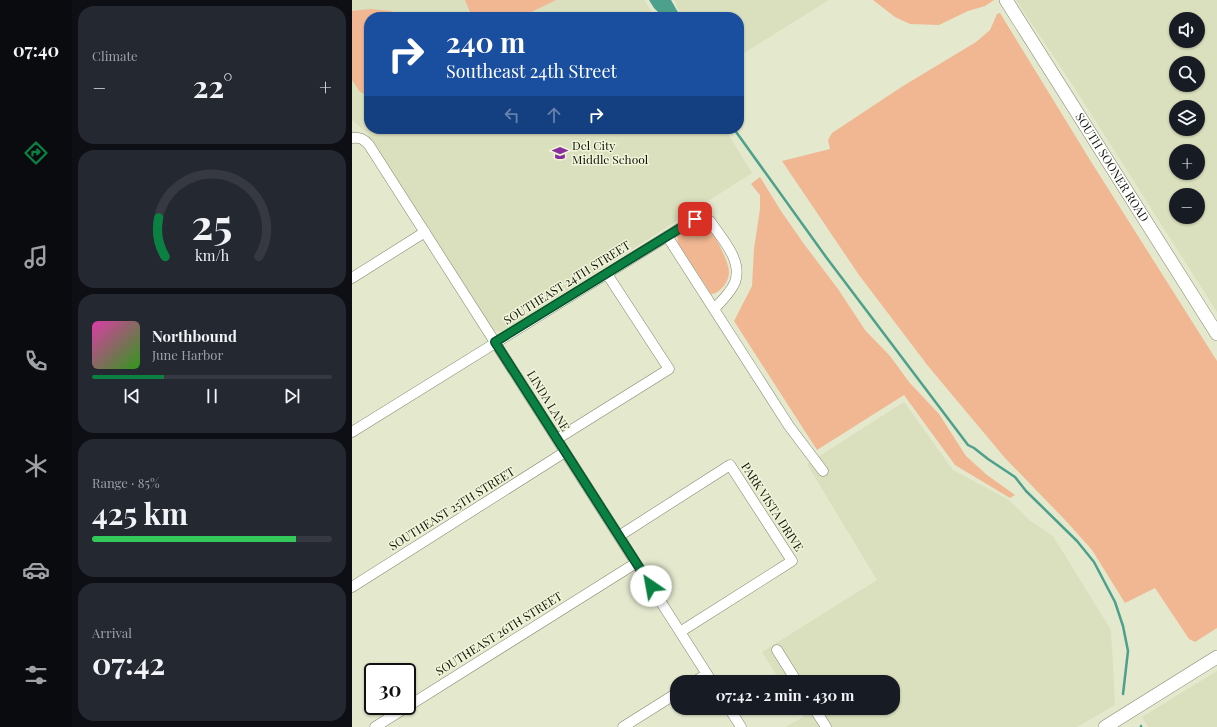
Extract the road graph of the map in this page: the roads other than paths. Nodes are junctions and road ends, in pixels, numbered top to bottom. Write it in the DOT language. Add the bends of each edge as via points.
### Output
graph roads {
  1 [pos="1006,0"];
  2 [pos="355,138"];
  3 [pos="425,232"];
  4 [pos="667,236"];
  5 [pos="607,274"];
  6 [pos="352,278"];
  7 [pos="714,309"];
  8 [pos="1217,334"];
  9 [pos="495,342"];
  10 [pos="352,432"];
  11 [pos="557,439"];
  12 [pos="565,452"];
  13 [pos="823,471"];
  14 [pos="619,536"];
  15 [pos="636,563"];
  16 [pos="352,587"];
  17 [pos="680,632"];
  18 [pos="777,650"];
  19 [pos="1217,657"];
  20 [pos="707,675"];
  21 [pos="793,675"];
  22 [pos="670,697"];
  23 [pos="733,715"];
  24 [pos="818,715"];
  25 [pos="375,727"];
  26 [pos="623,727"];
  27 [pos="741,727"];
  28 [pos="826,727"];
  29 [pos="1105,727"];
  1 -- 8 [label="main road, SOUTH SOONER ROAD"];
  2 -- 3 [label="street, LINDA LANE" via="370,145"];
  3 -- 6 [label="street"];
  3 -- 9 [label="street, LINDA LANE"];
  4 -- 5 [label="street, SOUTHEAST 24TH STREET"];
  4 -- 7 [label="street"];
  4 -- 7 [label="street, SOUTHEAST 24TH STREET" via="695,219 704,218 710,221 734,258 737,270 735,282"];
  5 -- 9 [label="street, SOUTHEAST 24TH STREET"];
  5 -- 11 [label="street" via="669,369"];
  7 -- 13 [label="street" via="789,426"];
  9 -- 10 [label="street, SOUTHEAST 24TH STREET"];
  9 -- 11 [label="street, LINDA LANE"];
  11 -- 12 [label="street, LINDA LANE"];
  12 -- 14 [label="street, LINDA LANE"];
  12 -- 16 [label="street, SOUTHEAST 25TH STREET"];
  14 -- 15 [label="street, LINDA LANE"];
  14 -- 17 [label="street, PARK VISTA DRIVE" via="730,465 792,562"];
  15 -- 17 [label="street, LINDA LANE"];
  15 -- 25 [label="street, SOUTHEAST 26TH STREET"];
  17 -- 20 [label="street, LINDA LANE"];
  18 -- 21 [label="street"];
  19 -- 29 [label="main road"];
  22 -- 26 [label="street"];
  23 -- 27 [label="street"];
  24 -- 28 [label="street"];
}
